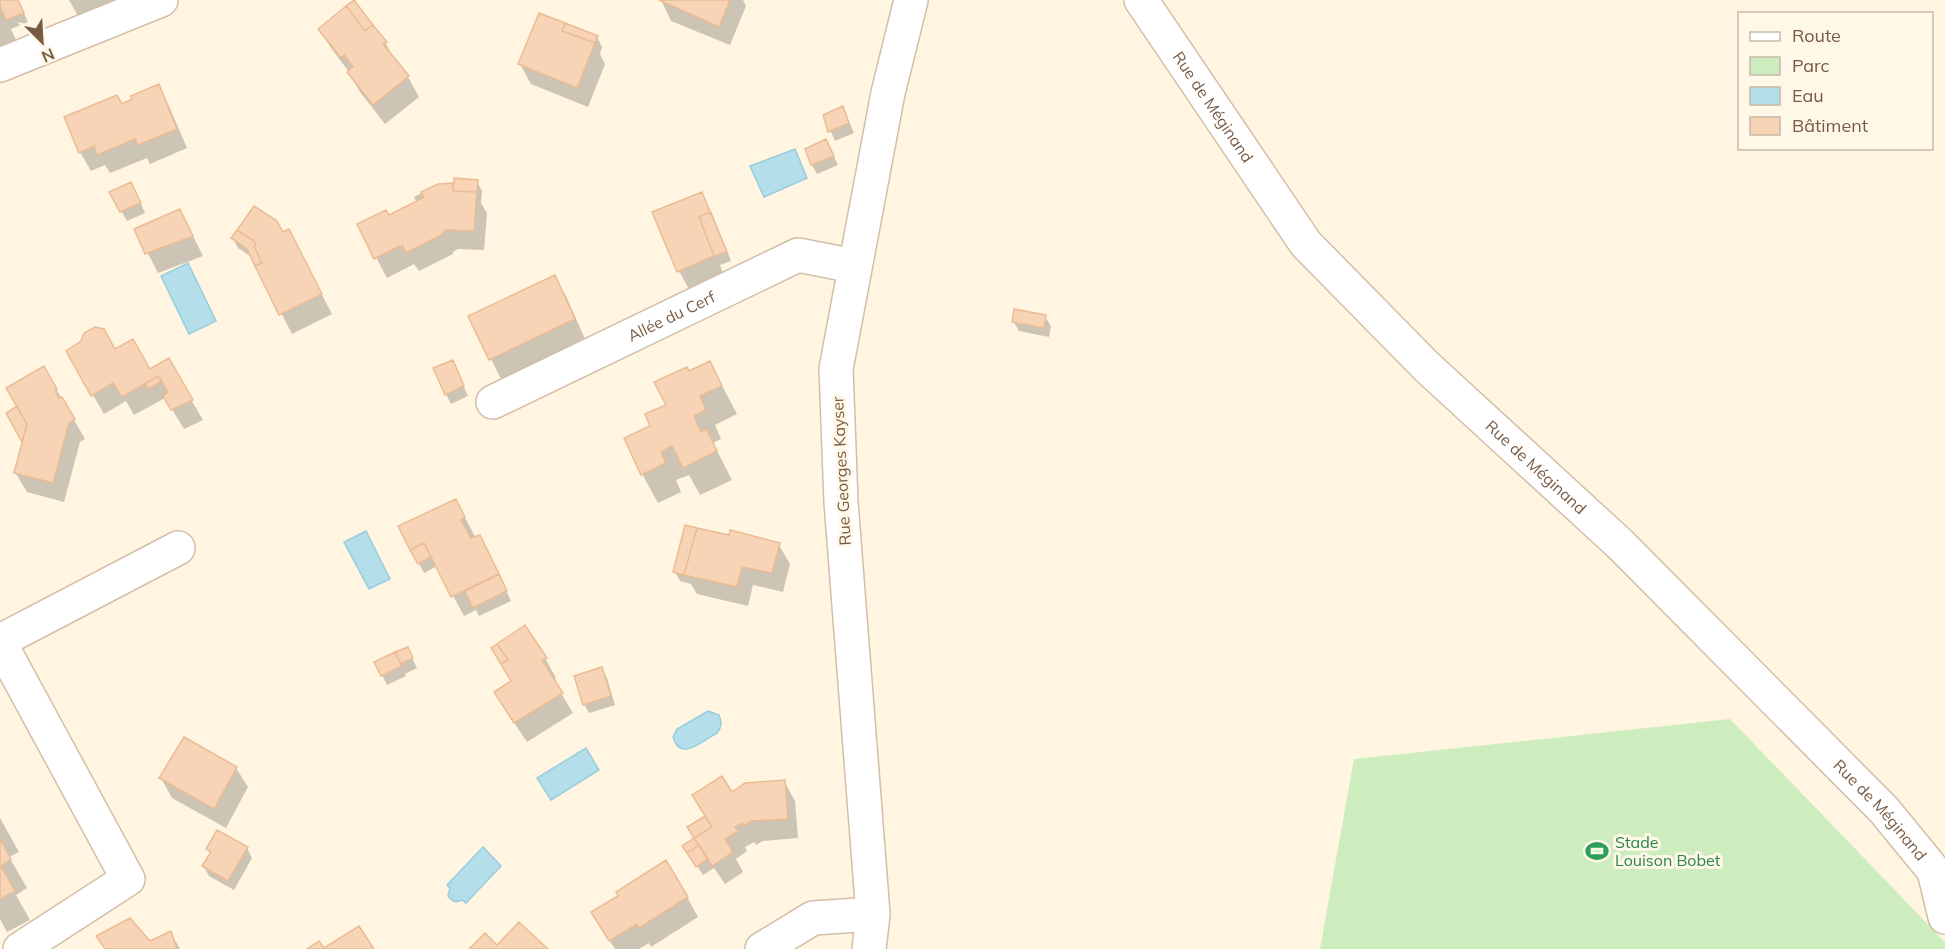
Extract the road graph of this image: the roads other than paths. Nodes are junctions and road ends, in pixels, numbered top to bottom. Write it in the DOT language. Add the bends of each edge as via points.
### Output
graph roads {
  1 [pos="161,0"];
  2 [pos="911,0"];
  3 [pos="1141,0"];
  4 [pos="0,65"];
  5 [pos="854,266"];
  6 [pos="493,402"];
  7 [pos="178,548"];
  8 [pos="0,642"];
  9 [pos="873,914"];
  10 [pos="1945,917"];
  11 [pos="20,949"];
  12 [pos="762,949"];
  13 [pos="869,949"];
  1 -- 4 [label="street"];
  2 -- 5 [label="street, Rue Georges Kayser" via="888,93"];
  3 -- 10 [label="street, Rue de Méginand" via="1306,244 1427,367 1620,544 1884,810 1934,872"];
  5 -- 6 [label="street, Allée du Cerf" via="798,255"];
  5 -- 9 [label="street, Rue Georges Kayser" via="836,369 841,502"];
  7 -- 8 [label="street"];
  8 -- 11 [label="street" via="129,879"];
  9 -- 12 [label="street" via="813,918"];
  9 -- 13 [label="street, Rue Georges Kayser"];
}
